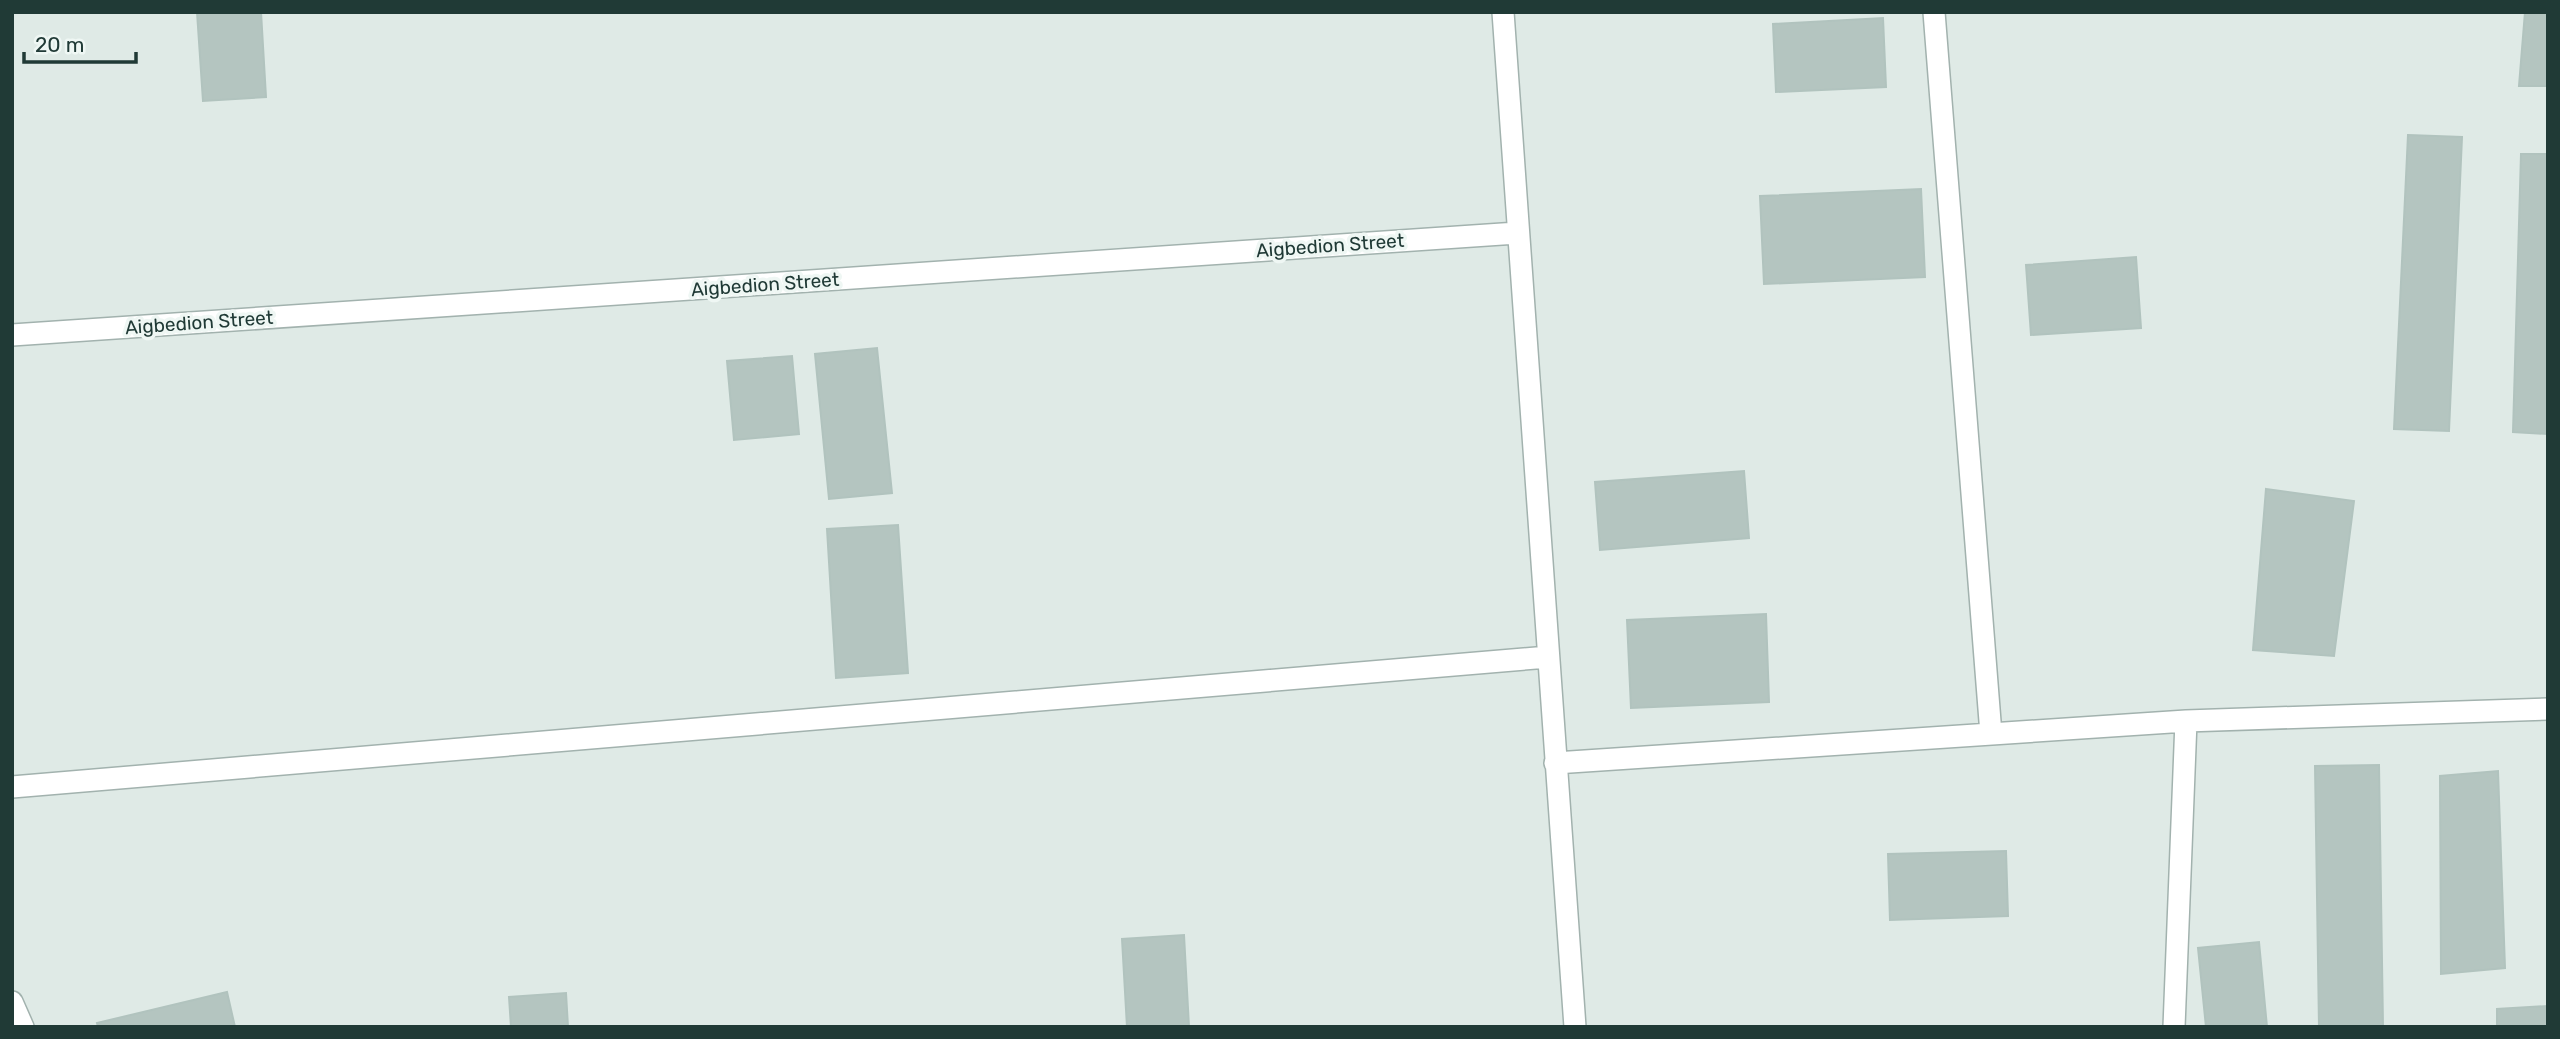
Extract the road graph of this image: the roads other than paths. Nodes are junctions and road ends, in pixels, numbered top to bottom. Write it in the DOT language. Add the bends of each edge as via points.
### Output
graph roads {
  1 [pos="1503,12"];
  2 [pos="1934,12"];
  3 [pos="1517,233"];
  4 [pos="12,335"];
  5 [pos="1548,657"];
  6 [pos="2548,709"];
  7 [pos="2186,721"];
  8 [pos="1991,734"];
  9 [pos="1555,763"];
  10 [pos="12,786"];
  11 [pos="12,1002"];
  12 [pos="23,1027"];
  13 [pos="1575,1027"];
  14 [pos="2174,1027"];
  1 -- 3 [label="street"];
  2 -- 8 [label="street"];
  3 -- 4 [label="street, Aigbedion Street"];
  3 -- 5 [label="street"];
  5 -- 9 [label="street"];
  5 -- 10 [label="street"];
  6 -- 7 [label="street"];
  7 -- 8 [label="street"];
  7 -- 14 [label="street"];
  8 -- 9 [label="street"];
  9 -- 13 [label="street"];
  11 -- 12 [label="street"];
}
